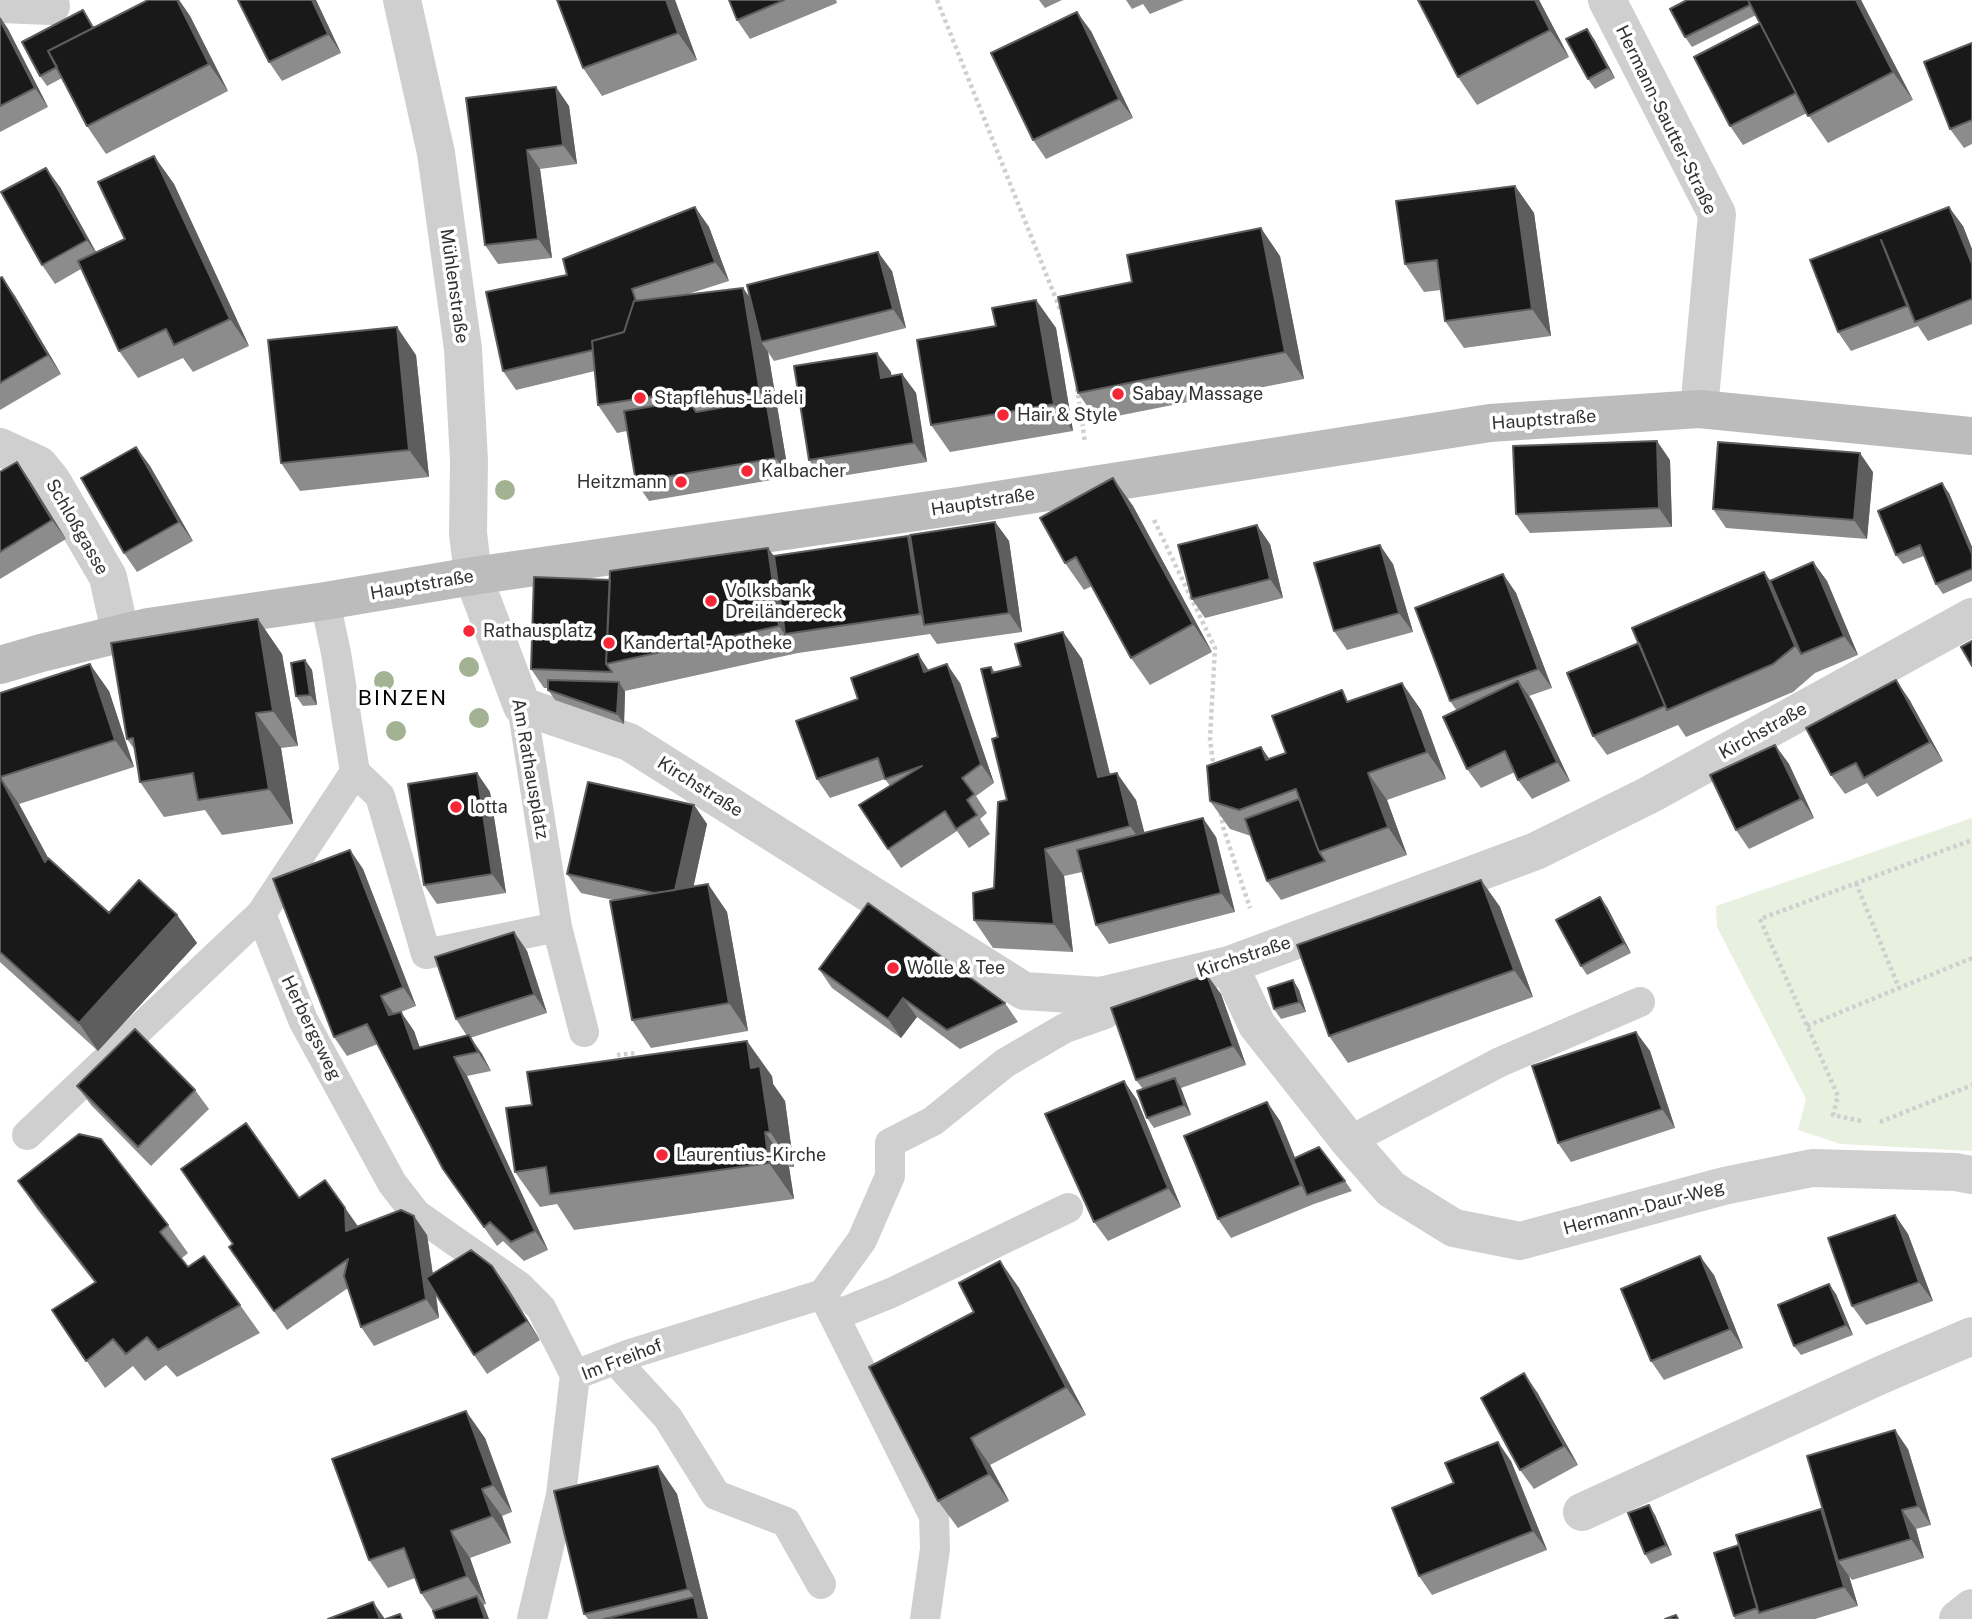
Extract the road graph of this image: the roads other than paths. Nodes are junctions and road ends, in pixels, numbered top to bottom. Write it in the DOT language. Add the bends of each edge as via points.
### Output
graph roads {
  1 [pos="402,0"];
  2 [pos="1606,0"];
  3 [pos="0,4"];
  4 [pos="51,6"];
  5 [pos="1699,409"];
  6 [pos="1972,436"];
  7 [pos="0,447"];
  8 [pos="473,576"];
  9 [pos="326,601"];
  10 [pos="1972,617"];
  11 [pos="120,632"];
  12 [pos="0,665"];
  13 [pos="522,706"];
  14 [pos="355,772"];
  15 [pos="261,914"];
  16 [pos="557,927"];
  17 [pos="1229,965"];
  18 [pos="1101,996"];
  19 [pos="1640,1002"];
  20 [pos="584,1032"];
  21 [pos="27,1135"];
  22 [pos="1349,1142"];
  23 [pos="1972,1174"];
  24 [pos="1068,1208"];
  25 [pos="828,1305"];
  26 [pos="1972,1336"];
  27 [pos="615,1360"];
  28 [pos="575,1376"];
  29 [pos="1582,1512"];
  30 [pos="821,1584"];
  31 [pos="1972,1608"];
  32 [pos="532,1619"];
  33 [pos="925,1619"];
  34 [pos="1958,1619"];
  1 -- 8 [label="street, Mühlenstraße" via="436,153 463,349"];
  2 -- 5 [label="street, Hermann-Sautter-Straße" via="1717,214"];
  3 -- 4 [label="street"];
  5 -- 6 [label="main road, Hauptstraße"];
  5 -- 8 [label="main road, Hauptstraße" via="1490,423"];
  7 -- 11 [label="street, Schloßgasse" via="39,465 52,481 108,577"];
  8 -- 9 [label="main road, Hauptstraße"];
  8 -- 13 [label="street, Am Rathausplatz"];
  9 -- 11 [label="main road, Hauptstraße"];
  9 -- 14 [label="lane"];
  10 -- 17 [label="street, Kirchstraße" via="1649,795 1536,851"];
  11 -- 12 [label="main road, Hauptstraße"];
  13 -- 16 [label="lane, Am Rathausplatz"];
  13 -- 18 [label="street, Kirchstraße" via="629,742 1024,990"];
  14 -- 15 [label="lane"];
  14 -- 16 [label="lane" via="380,796 426,954"];
  15 -- 21 [label="lane"];
  15 -- 28 [label="lane, Herbergsweg" via="303,1020 392,1183 416,1214 519,1286 541,1308"];
  16 -- 20 [label="lane, Am Rathausplatz"];
  17 -- 18 [label="street, Kirchstraße"];
  17 -- 22 [label="street, Hermann-Daur-Weg" via="1257,1025"];
  18 -- 25 [label="lane" via="1105,1014 1065,1028 1005,1063 933,1121 890,1143 890,1176"];
  19 -- 22 [label="lane" via="1500,1062"];
  22 -- 23 [label="street, Hermann-Daur-Weg" via="1391,1189 1454,1228 1520,1241 1724,1186 1812,1168"];
  24 -- 25 [label="lane, Im Freihof" via="891,1293"];
  25 -- 27 [label="lane, Im Freihof"];
  25 -- 33 [label="lane" via="934,1516 935,1549"];
  26 -- 29 [label="street"];
  27 -- 28 [label="lane, Im Freihof"];
  27 -- 30 [label="lane" via="668,1418 716,1494 786,1522"];
  28 -- 32 [label="lane, Im Freihof" via="561,1495"];
  31 -- 34 [label="street"];
}
